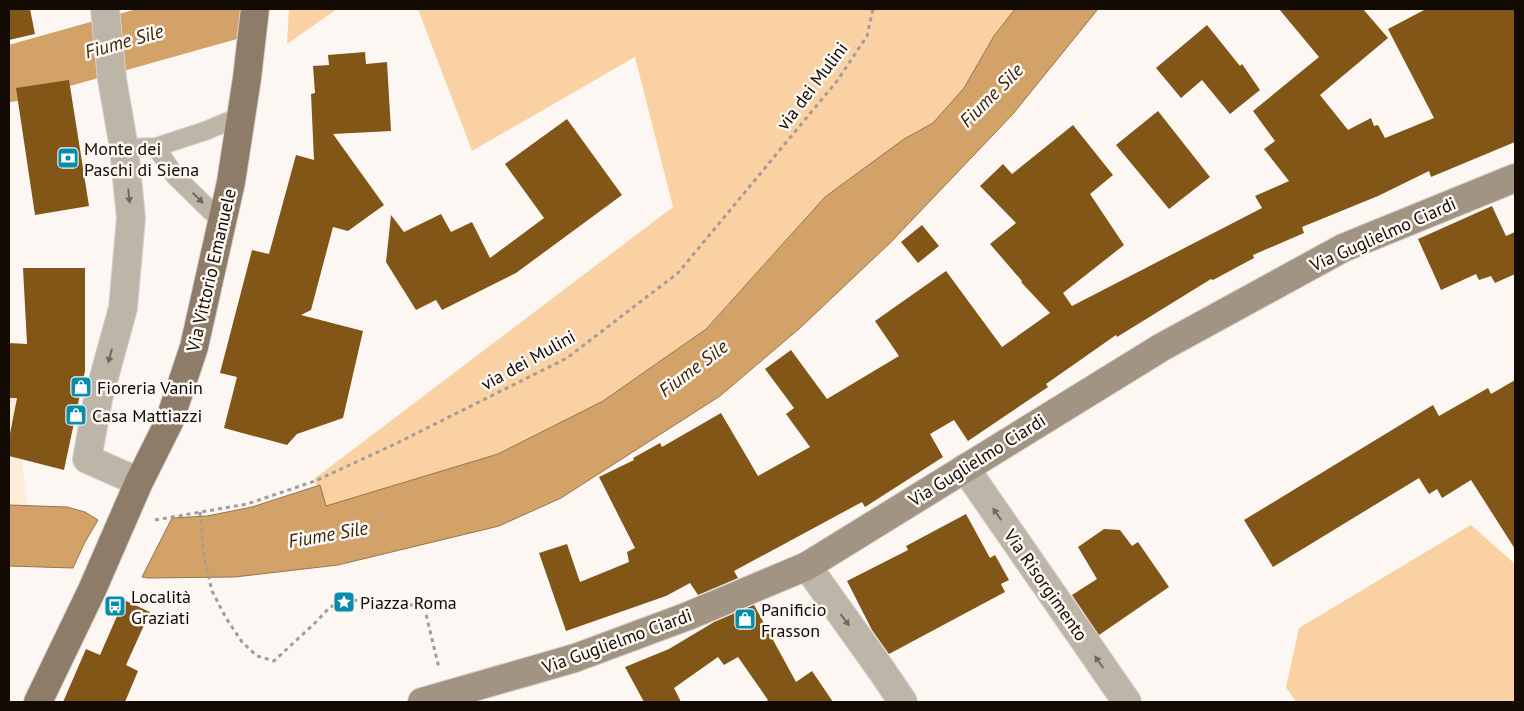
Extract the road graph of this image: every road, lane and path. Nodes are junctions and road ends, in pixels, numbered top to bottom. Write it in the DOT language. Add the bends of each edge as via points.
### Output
graph roads {
  1 [pos="255,9"];
  2 [pos="872,9"];
  3 [pos="105,10"];
  4 [pos="241,116"];
  5 [pos="156,147"];
  6 [pos="124,148"];
  7 [pos="1515,178"];
  8 [pos="222,222"];
  9 [pos="965,468"];
  10 [pos="140,482"];
  11 [pos="200,512"];
  12 [pos="120,527"];
  13 [pos="807,566"];
  14 [pos="40,695"];
  15 [pos="475,695"];
  16 [pos="434,699"];
  17 [pos="903,702"];
  18 [pos="1127,702"];
  1 -- 4 [label="main road, Via Vittorio Emanuele"];
  2 -- 11 [label="path, via dei Mulini" via="867,36 837,81 678,273 567,358 315,481 247,504"];
  3 -- 6 [label="street"];
  4 -- 5 [label="lane"];
  4 -- 8 [label="main road, Via Vittorio Emanuele"];
  5 -- 6 [label="lane"];
  5 -- 8 [label="lane, one-way" via="175,176"];
  6 -- 10 [label="street, one-way" via="131,218 123,308 98,399 87,459"];
  7 -- 9 [label="main road, Via Guglielmo Ciardi" via="1343,248 1162,347"];
  8 -- 10 [label="main road, Via Vittorio Emanuele" via="194,347 170,422"];
  9 -- 13 [label="main road, Via Guglielmo Ciardi"];
  18 -- 9 [label="street, Via Risorgimento, one-way"];
  10 -- 12 [label="main road, Via Vittorio Emanuele"];
  11 -- 12 [label="path, via dei Mulini"];
  11 -- 16 [label="path" via="204,558 212,591 242,642 257,656 274,661 330,607 350,600 424,606"];
  12 -- 14 [label="main road, Via Vittorio Emanuele"];
  13 -- 15 [label="main road, Via Guglielmo Ciardi" via="688,616"];
  13 -- 17 [label="street, one-way"];
  15 -- 16 [label="main road, Via Guglielmo Ciardi"];
}
